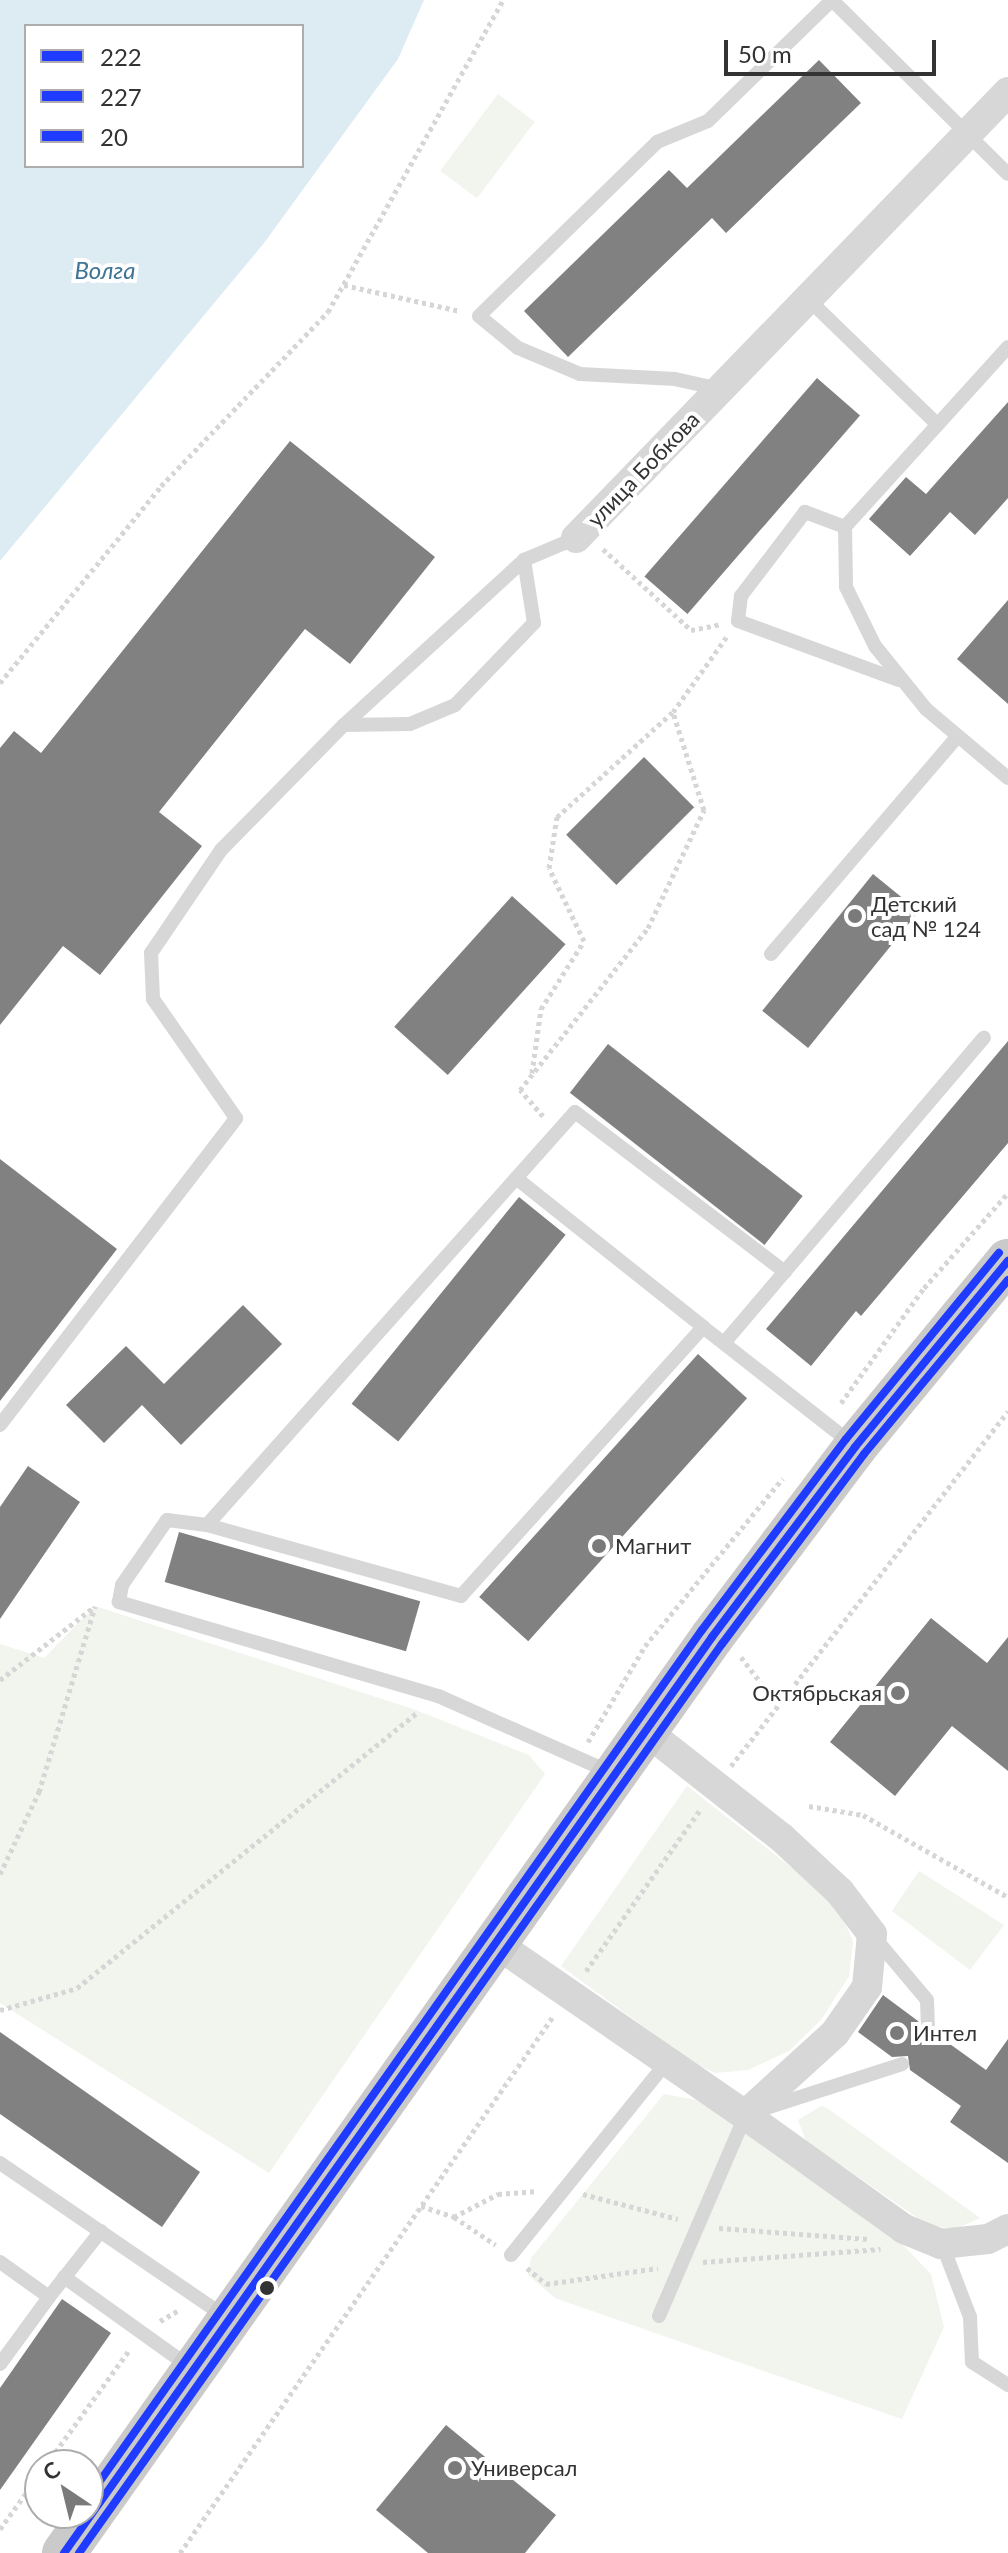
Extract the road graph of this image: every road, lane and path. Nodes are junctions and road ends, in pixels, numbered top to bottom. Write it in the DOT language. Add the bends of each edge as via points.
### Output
graph roads {
  1 [pos="503,0"];
  2 [pos="832,0"];
  3 [pos="1008,92"];
  4 [pos="965,137"];
  5 [pos="1008,174"];
  6 [pos="344,285"];
  7 [pos="808,299"];
  8 [pos="479,316"];
  9 [pos="1008,347"];
  10 [pos="721,389"];
  11 [pos="935,422"];
  12 [pos="845,527"];
  13 [pos="580,534"];
  14 [pos="524,560"];
  15 [pos="738,621"];
  16 [pos="899,680"];
  17 [pos="0,683"];
  18 [pos="673,712"];
  19 [pos="344,725"];
  20 [pos="958,736"];
  21 [pos="1008,778"];
  22 [pos="771,954"];
  23 [pos="984,1038"];
  24 [pos="532,1075"];
  25 [pos="557,1132"];
  26 [pos="516,1178"];
  27 [pos="1008,1261"];
  28 [pos="785,1272"];
  29 [pos="703,1327"];
  30 [pos="724,1343"];
  31 [pos="0,1425"];
  32 [pos="855,1447"];
  33 [pos="207,1525"];
  34 [pos="119,1602"];
  35 [pos="95,1606"];
  36 [pos="741,1656"];
  37 [pos="0,1680"];
  38 [pos="438,1696"];
  39 [pos="777,1704"];
  40 [pos="646,1731"];
  41 [pos="614,1775"];
  42 [pos="809,1806"];
  43 [pos="0,1874"];
  44 [pos="1008,1897"];
  45 [pos="872,1934"];
  46 [pos="494,1942"];
  47 [pos="2,2006"];
  48 [pos="928,2028"];
  49 [pos="666,2063"];
  50 [pos="902,2064"];
  51 [pos="745,2115"];
  52 [pos="0,2163"];
  53 [pos="564,2189"];
  54 [pos="454,2217"];
  55 [pos="699,2224"];
  56 [pos="1008,2229"];
  57 [pos="101,2231"];
  58 [pos="880,2240"];
  59 [pos="941,2244"];
  60 [pos="511,2255"];
  61 [pos="0,2262"];
  62 [pos="64,2277"];
  63 [pos="49,2297"];
  64 [pos="214,2309"];
  65 [pos="659,2316"];
  66 [pos="141,2333"];
  67 [pos="0,2364"];
  68 [pos="193,2370"];
  69 [pos="1008,2385"];
  70 [pos="58,2449"];
  71 [pos="24,2496"];
  72 [pos="0,2529"];
  73 [pos="64,2553"];
  1 -- 6 [label="path"];
  2 -- 4 [label="lane"];
  2 -- 8 [label="lane" via="708,121 657,142"];
  3 -- 4 [label="street, улица Бобкова"];
  4 -- 5 [label="lane"];
  4 -- 7 [label="street, улица Бобкова"];
  6 -- 8 [label="path"];
  6 -- 17 [label="path" via="328,312 161,486"];
  7 -- 10 [label="street, улица Бобкова"];
  7 -- 11 [label="lane"];
  8 -- 10 [label="lane" via="518,348 580,374 675,379"];
  9 -- 11 [label="lane"];
  10 -- 13 [label="street, улица Бобкова"];
  11 -- 12 [label="lane"];
  12 -- 15 [label="lane" via="805,512 741,596"];
  12 -- 16 [label="lane" via="846,587"];
  13 -- 14 [label="lane, улица Бобкова"];
  13 -- 15 [label="path" via="691,630"];
  14 -- 19 [label="lane, улица Бобкова"];
  14 -- 19 [label="lane" via="534,623 455,705 410,724"];
  15 -- 16 [label="lane"];
  15 -- 18 [label="path"];
  16 -- 20 [label="lane"];
  18 -- 24 [label="path" via="704,810 648,928"];
  18 -- 24 [label="path" via="557,817 549,868 584,941 541,1009"];
  19 -- 31 [label="lane, улица Бобкова" via="221,850 151,953 153,999 236,1118"];
  20 -- 21 [label="lane"];
  20 -- 22 [label="lane"];
  23 -- 28 [label="lane"];
  24 -- 25 [label="path" via="520,1090"];
  25 -- 26 [label="lane"];
  25 -- 28 [label="lane" via="575,1112"];
  26 -- 29 [label="lane"];
  26 -- 33 [label="lane"];
  27 -- 32 [label="main road"];
  28 -- 30 [label="lane"];
  29 -- 30 [label="lane"];
  29 -- 33 [label="lane" via="461,1596"];
  30 -- 32 [label="lane"];
  32 -- 40 [label="main road"];
  33 -- 34 [label="lane" via="167,1520 122,1585"];
  34 -- 35 [label="path"];
  34 -- 38 [label="lane"];
  35 -- 37 [label="path"];
  35 -- 43 [label="path" via="39,1792"];
  36 -- 39 [label="path"];
  38 -- 41 [label="lane"];
  38 -- 47 [label="path" via="77,1988"];
  40 -- 41 [label="main road"];
  40 -- 45 [label="street" via="793,1849 840,1892"];
  41 -- 46 [label="main road"];
  42 -- 44 [label="path" via="863,1815"];
  45 -- 48 [label="lane" via="927,2000"];
  45 -- 51 [label="street" via="867,1987 835,2033"];
  46 -- 49 [label="street"];
  46 -- 64 [label="main road"];
  49 -- 51 [label="street"];
  49 -- 53 [label="lane"];
  50 -- 51 [label="lane"];
  51 -- 55 [label="lane"];
  51 -- 59 [label="street" via="904,2229"];
  52 -- 57 [label="lane"];
  53 -- 54 [label="path" via="498,2194"];
  53 -- 55 [label="path"];
  53 -- 60 [label="lane"];
  55 -- 58 [label="path"];
  55 -- 65 [label="lane"];
  56 -- 59 [label="street" via="988,2239"];
  57 -- 62 [label="lane"];
  57 -- 64 [label="lane"];
  59 -- 69 [label="lane" via="970,2317 972,2362"];
  61 -- 63 [label="lane"];
  62 -- 63 [label="lane"];
  62 -- 66 [label="lane"];
  63 -- 67 [label="lane"];
  64 -- 66 [label="path"];
  64 -- 68 [label="main road"];
  66 -- 68 [label="lane"];
  66 -- 70 [label="path"];
  68 -- 73 [label="main road"];
  71 -- 72 [label="path"];
}
